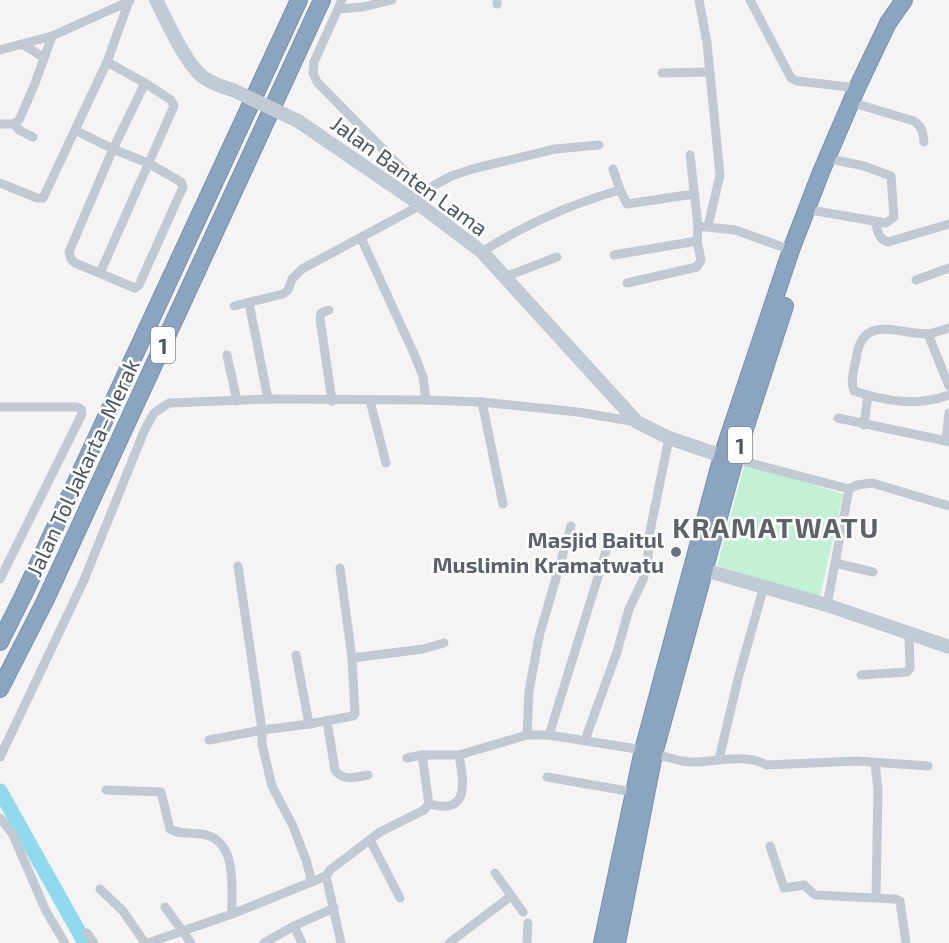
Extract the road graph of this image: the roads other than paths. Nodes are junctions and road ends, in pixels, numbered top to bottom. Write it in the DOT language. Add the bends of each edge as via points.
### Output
graph roads {
  1 [pos="156,0"];
  2 [pos="299,0"];
  3 [pos="322,0"];
  4 [pos="392,0"];
  5 [pos="699,0"];
  6 [pos="750,0"];
  7 [pos="905,0"];
  8 [pos="131,1"];
  9 [pos="340,4"];
  10 [pos="52,36"];
  11 [pos="22,44"];
  12 [pos="0,50"];
  13 [pos="43,57"];
  14 [pos="107,62"];
  15 [pos="710,72"];
  16 [pos="662,73"];
  17 [pos="145,83"];
  18 [pos="858,96"];
  19 [pos="0,124"];
  20 [pos="14,124"];
  21 [pos="75,130"];
  22 [pos="33,137"];
  23 [pos="924,142"];
  24 [pos="599,145"];
  25 [pos="113,149"];
  26 [pos="690,155"];
  27 [pos="835,160"];
  28 [pos="150,164"];
  29 [pos="613,169"];
  30 [pos="0,183"];
  31 [pos="620,190"];
  32 [pos="694,194"];
  33 [pos="419,198"];
  34 [pos="816,211"];
  35 [pos="875,222"];
  36 [pos="949,224"];
  37 [pos="703,226"];
  38 [pos="361,238"];
  39 [pos="698,241"];
  40 [pos="791,250"];
  41 [pos="482,252"];
  42 [pos="614,255"];
  43 [pos="557,257"];
  44 [pos="949,268"];
  45 [pos="100,273"];
  46 [pos="505,277"];
  47 [pos="916,280"];
  48 [pos="627,284"];
  49 [pos="249,303"];
  50 [pos="234,306"];
  51 [pos="329,310"];
  52 [pos="949,328"];
  53 [pos="928,334"];
  54 [pos="227,355"];
  55 [pos="949,387"];
  56 [pos="868,395"];
  57 [pos="949,395"];
  58 [pos="268,399"];
  59 [pos="426,400"];
  60 [pos="332,401"];
  61 [pos="370,401"];
  62 [pos="237,402"];
  63 [pos="482,402"];
  64 [pos="0,406"];
  65 [pos="949,414"];
  66 [pos="838,418"];
  67 [pos="637,422"];
  68 [pos="864,425"];
  69 [pos="669,438"];
  70 [pos="947,442"];
  71 [pos="728,457"];
  72 [pos="386,463"];
  73 [pos="849,489"];
  74 [pos="503,504"];
  75 [pos="949,506"];
  76 [pos="571,526"];
  77 [pos="610,535"];
  78 [pos="835,563"];
  79 [pos="238,566"];
  80 [pos="340,568"];
  81 [pos="705,570"];
  82 [pos="873,572"];
  83 [pos="0,579"];
  84 [pos="764,586"];
  85 [pos="827,605"];
  86 [pos="909,633"];
  87 [pos="0,642"];
  88 [pos="444,643"];
  89 [pos="948,643"];
  90 [pos="296,655"];
  91 [pos="352,658"];
  92 [pos="861,675"];
  93 [pos="0,689"];
  94 [pos="327,721"];
  95 [pos="309,724"];
  96 [pos="262,730"];
  97 [pos="527,735"];
  98 [pos="549,735"];
  99 [pos="209,740"];
  100 [pos="585,740"];
  101 [pos="649,752"];
  102 [pos="422,755"];
  103 [pos="459,755"];
  104 [pos="0,757"];
  105 [pos="407,758"];
  106 [pos="718,759"];
  107 [pos="875,763"];
  108 [pos="928,766"];
  109 [pos="368,775"];
  110 [pos="548,777"];
  111 [pos="106,790"];
  112 [pos="633,792"];
  113 [pos="429,804"];
  114 [pos="0,818"];
  115 [pos="370,840"];
  116 [pos="770,846"];
  117 [pos="495,873"];
  118 [pos="327,876"];
  119 [pos="312,882"];
  120 [pos="100,889"];
  121 [pos="511,896"];
  122 [pos="876,897"];
  123 [pos="400,898"];
  124 [pos="165,908"];
  125 [pos="334,908"];
  126 [pos="523,912"];
  127 [pos="232,914"];
  128 [pos="528,923"];
  129 [pos="294,926"];
  130 [pos="180,930"];
  131 [pos="87,933"];
  132 [pos="65,943"];
  133 [pos="94,943"];
  134 [pos="146,943"];
  135 [pos="191,943"];
  136 [pos="264,943"];
  137 [pos="302,943"];
  138 [pos="341,943"];
  139 [pos="449,943"];
  140 [pos="527,943"];
  141 [pos="602,943"];
  142 [pos="617,943"];
  143 [pos="906,943"];
  1 -- 33 [label="main road, Jalan Banten Lama, bridge" via="201,75 298,122"];
  2 -- 87 [label="highway, Jalan Tol Jakarta–Merak / 1"];
  3 -- 93 [label="highway, Jalan Tol Jakarta–Merak / 1" via="45,601"];
  4 -- 9 [label="street" via="363,7"];
  5 -- 15 [label="street"];
  6 -- 18 [label="street" via="791,78"];
  7 -- 18 [label="highway, 1" via="904,18"];
  8 -- 10 [label="street"];
  8 -- 14 [label="street"];
  9 -- 33 [label="street" via="314,62 313,73"];
  10 -- 11 [label="street"];
  10 -- 13 [label="street"];
  11 -- 12 [label="street"];
  11 -- 13 [label="street"];
  13 -- 20 [label="street" via="34,86"];
  14 -- 17 [label="street"];
  14 -- 21 [label="street"];
  15 -- 16 [label="street"];
  15 -- 37 [label="street" via="720,176"];
  17 -- 25 [label="street"];
  17 -- 28 [label="street" via="174,104"];
  18 -- 23 [label="street" via="914,120 920,125"];
  18 -- 27 [label="highway, 1"];
  18 -- 40 [label="highway, 1" via="821,172"];
  19 -- 20 [label="street"];
  20 -- 22 [label="street"];
  21 -- 25 [label="street"];
  21 -- 30 [label="street" via="43,198"];
  24 -- 33 [label="street" via="555,149 476,168 451,176"];
  25 -- 28 [label="street"];
  25 -- 45 [label="street" via="69,252 75,262"];
  26 -- 32 [label="street"];
  27 -- 34 [label="highway, 1"];
  27 -- 35 [label="street" via="891,176 894,217 886,223"];
  28 -- 45 [label="street"];
  28 -- 45 [label="street" via="183,187 139,285 130,287"];
  29 -- 31 [label="street"];
  31 -- 32 [label="street" via="630,204"];
  31 -- 41 [label="street" via="583,201"];
  32 -- 37 [label="street"];
  33 -- 38 [label="street"];
  33 -- 41 [label="main road, Jalan Banten Lama"];
  34 -- 35 [label="street"];
  34 -- 71 [label="highway, 1"];
  35 -- 36 [label="street" via="879,237 888,242"];
  37 -- 39 [label="street"];
  37 -- 40 [label="street" via="735,230"];
  38 -- 49 [label="street" via="302,269 283,294"];
  38 -- 59 [label="street" via="416,356"];
  39 -- 42 [label="street"];
  39 -- 48 [label="street" via="701,260 697,267"];
  40 -- 71 [label="highway, 1"];
  41 -- 46 [label="main road, Jalan Banten Lama"];
  43 -- 46 [label="street"];
  44 -- 47 [label="street"];
  46 -- 67 [label="main road, Jalan Banten Lama"];
  49 -- 50 [label="street"];
  49 -- 58 [label="street"];
  51 -- 60 [label="street" via="321,313 320,319"];
  52 -- 53 [label="street"];
  53 -- 55 [label="street"];
  53 -- 56 [label="street" via="896,329 869,331 862,337 852,384 854,391"];
  54 -- 62 [label="street"];
  56 -- 57 [label="street" via="912,402"];
  56 -- 68 [label="street"];
  58 -- 60 [label="street"];
  58 -- 62 [label="street"];
  59 -- 61 [label="street"];
  59 -- 63 [label="street"];
  60 -- 61 [label="street"];
  61 -- 72 [label="street"];
  62 -- 104 [label="street" via="169,403 154,413 84,580"];
  63 -- 67 [label="street"];
  63 -- 74 [label="street"];
  64 -- 83 [label="street" via="77,407 82,414"];
  65 -- 70 [label="street"];
  66 -- 68 [label="street"];
  67 -- 69 [label="main road, Jalan Banten Lama"];
  68 -- 70 [label="street"];
  69 -- 71 [label="main road, Jalan Banten Lama"];
  69 -- 100 [label="street" via="643,580 629,609"];
  71 -- 73 [label="street"];
  71 -- 81 [label="highway, 1"];
  71 -- 101 [label="highway, 1"];
  73 -- 75 [label="street" via="872,483"];
  73 -- 78 [label="street"];
  76 -- 97 [label="street" via="539,638 529,690"];
  77 -- 98 [label="street"];
  78 -- 82 [label="street"];
  78 -- 85 [label="street"];
  79 -- 96 [label="street"];
  80 -- 91 [label="street"];
  81 -- 84 [label="main road"];
  81 -- 101 [label="highway, 1"];
  84 -- 85 [label="main road"];
  84 -- 106 [label="street"];
  85 -- 86 [label="main road"];
  86 -- 89 [label="main road"];
  86 -- 92 [label="street" via="907,672"];
  88 -- 91 [label="street"];
  90 -- 95 [label="street"];
  91 -- 94 [label="street" via="355,714"];
  94 -- 95 [label="street"];
  94 -- 109 [label="street" via="335,770 345,778"];
  95 -- 96 [label="street"];
  96 -- 99 [label="street"];
  96 -- 119 [label="street" via="272,786 293,826"];
  97 -- 98 [label="street"];
  97 -- 103 [label="street"];
  98 -- 100 [label="street"];
  100 -- 101 [label="street"];
  101 -- 106 [label="street" via="688,762"];
  101 -- 112 [label="highway, 1"];
  101 -- 142 [label="highway, 1"];
  102 -- 103 [label="street"];
  102 -- 105 [label="street"];
  102 -- 113 [label="street"];
  103 -- 113 [label="street" via="464,783 459,801 441,807"];
  106 -- 107 [label="street" via="756,760 767,765"];
  107 -- 108 [label="street"];
  107 -- 122 [label="street"];
  110 -- 112 [label="street"];
  111 -- 127 [label="street" via="161,792 170,829 206,835 219,842 230,860"];
  112 -- 141 [label="highway, 1"];
  113 -- 115 [label="street"];
  114 -- 132 [label="street" via="12,833 46,911"];
  115 -- 118 [label="street"];
  115 -- 123 [label="street"];
  116 -- 122 [label="street" via="784,888 804,885 815,895"];
  117 -- 121 [label="street"];
  118 -- 119 [label="street"];
  118 -- 125 [label="street"];
  119 -- 127 [label="street"];
  120 -- 134 [label="street" via="123,911"];
  121 -- 126 [label="street"];
  121 -- 139 [label="street"];
  122 -- 143 [label="street" via="900,901"];
  124 -- 130 [label="street"];
  125 -- 129 [label="street"];
  125 -- 138 [label="street"];
  127 -- 130 [label="street"];
  128 -- 140 [label="street"];
  129 -- 136 [label="street"];
  129 -- 137 [label="street"];
  130 -- 134 [label="street"];
  130 -- 135 [label="street"];
  131 -- 133 [label="street"];
}
